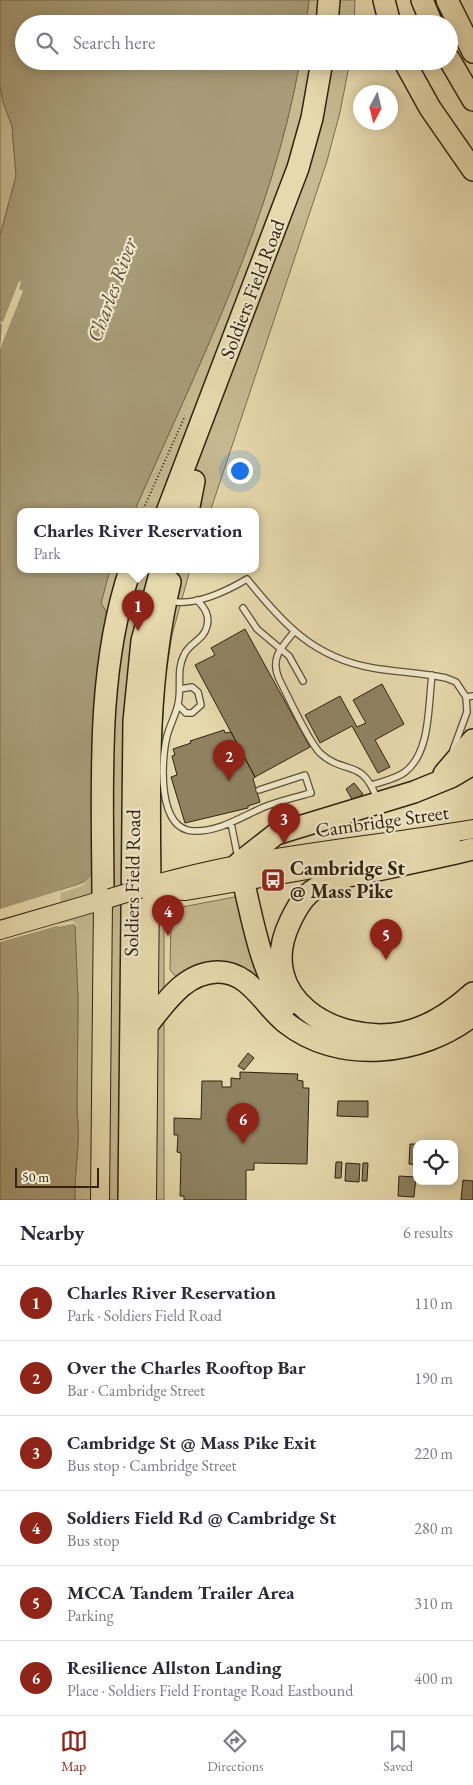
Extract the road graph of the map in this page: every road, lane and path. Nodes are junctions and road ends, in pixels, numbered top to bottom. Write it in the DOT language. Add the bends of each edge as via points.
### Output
graph roads {
  1 [pos="329,0"];
  2 [pos="343,0"];
  3 [pos="384,0"];
  4 [pos="422,0"];
  5 [pos="328,15"];
  6 [pos="342,15"];
  7 [pos="388,15"];
  8 [pos="428,15"];
  9 [pos="458,22"];
  10 [pos="473,52"];
  11 [pos="320,70"];
  12 [pos="335,70"];
  13 [pos="408,70"];
  14 [pos="455,70"];
  15 [pos="473,100"];
  16 [pos="473,170"];
  17 [pos="214,389"];
  18 [pos="194,481"];
  19 [pos="155,508"];
  20 [pos="169,508"];
  21 [pos="184,508"];
  22 [pos="189,508"];
  23 [pos="129,573"];
  24 [pos="145,573"];
  25 [pos="160,573"];
  26 [pos="173,573"];
  27 [pos="166,600"];
  28 [pos="197,600"];
  29 [pos="243,608"];
  30 [pos="294,632"];
  31 [pos="281,648"];
  32 [pos="432,675"];
  33 [pos="304,681"];
  34 [pos="180,689"];
  35 [pos="470,696"];
  36 [pos="178,705"];
  37 [pos="473,740"];
  38 [pos="473,764"];
  39 [pos="444,773"];
  40 [pos="426,788"];
  41 [pos="259,790"];
  42 [pos="375,794"];
  43 [pos="230,823"];
  44 [pos="473,829"];
  45 [pos="473,841"];
  46 [pos="473,849"];
  47 [pos="242,872"];
  48 [pos="145,887"];
  49 [pos="99,902"];
  50 [pos="0,930"];
  51 [pos="473,993"];
  52 [pos="473,1015"];
  53 [pos="149,1022"];
  54 [pos="348,1047"];
  55 [pos="100,1200"];
  56 [pos="114,1200"];
  57 [pos="129,1200"];
  58 [pos="147,1200"];
  1 -- 5 [label="highway"];
  2 -- 6 [label="highway"];
  3 -- 7 [label="highway"];
  4 -- 8 [label="highway"];
  9 -- 10 [label="highway"];
  11 -- 17 [label="highway, Soldiers Field Road" via="298,168"];
  12 -- 18 [label="highway, Soldiers Field Road" via="326,120 307,186"];
  13 -- 16 [label="highway" via="420,93"];
  14 -- 15 [label="highway"];
  17 -- 19 [label="highway" via="185,440"];
  17 -- 20 [label="highway, Soldiers Field Road"];
  18 -- 21 [label="highway, Soldiers Field Road"];
  18 -- 22 [label="highway"];
  23 -- 49 [label="highway" via="118,614 105,698"];
  24 -- 56 [label="highway, Soldiers Field Road" via="126,650 120,711"];
  25 -- 57 [label="highway, Soldiers Field Road" via="142,641 134,721"];
  26 -- 27 [label="highway"];
  27 -- 28 [label="lane"];
  27 -- 48 [label="highway" via="149,727"];
  28 -- 30 [label="lane" via="223,592 247,579"];
  28 -- 34 [label="lane" via="206,611 207,627 183,655"];
  29 -- 31 [label="lane" via="257,629"];
  30 -- 31 [label="lane"];
  30 -- 32 [label="lane" via="347,662"];
  31 -- 33 [label="lane"];
  31 -- 42 [label="lane" via="275,659 277,673 316,747 329,758 364,774"];
  32 -- 35 [label="lane" via="456,682"];
  32 -- 42 [label="lane" via="424,736 415,761 404,774"];
  34 -- 36 [label="lane"];
  34 -- 36 [label="lane" via="192,687 198,692 201,705 192,713 186,713"];
  35 -- 39 [label="lane"];
  36 -- 43 [label="lane" via="165,749 164,787 170,817 179,827 191,831"];
  37 -- 39 [label="highway"];
  38 -- 40 [label="highway"];
  39 -- 40 [label="highway"];
  40 -- 42 [label="highway"];
  41 -- 43 [label="lane" via="305,775 311,793 265,807"];
  42 -- 47 [label="highway" via="276,834"];
  43 -- 47 [label="lane"];
  44 -- 47 [label="main road, Cambridge Street"];
  45 -- 47 [label="main road, Cambridge Street"];
  46 -- 51 [label="highway" via="354,875 319,886 306,896 294,914 284,938 282,956 288,985 306,1010 330,1026 358,1034 389,1034 421,1027 447,1014"];
  47 -- 48 [label="main road, Cambridge Street" via="174,892"];
  47 -- 54 [label="highway" via="264,964 277,992 291,1012 307,1026"];
  48 -- 49 [label="main road, bridge"];
  48 -- 53 [label="main road"];
  49 -- 50 [label="main road"];
  49 -- 55 [label="main road"];
  52 -- 54 [label="highway" via="445,1033 413,1046 378,1050"];
  53 -- 54 [label="highway" via="190,979 224,973 249,984 298,1031 318,1041"];
  53 -- 58 [label="main road"];
}
